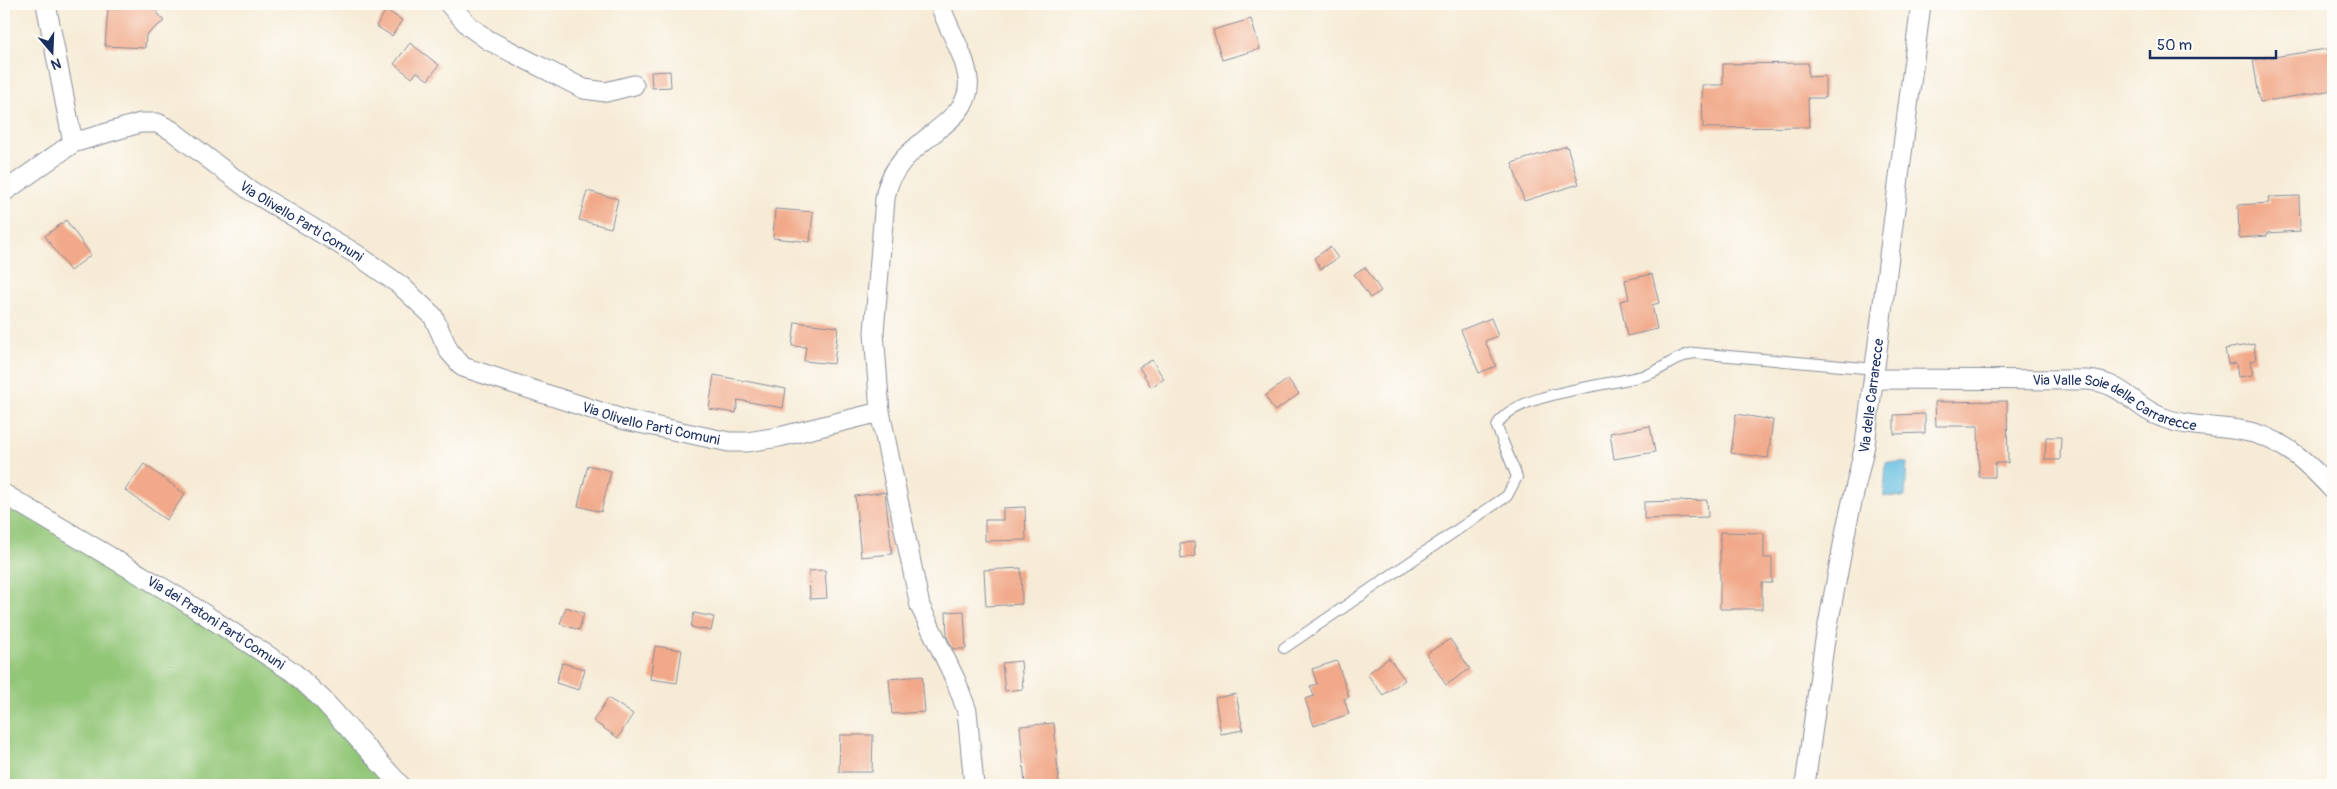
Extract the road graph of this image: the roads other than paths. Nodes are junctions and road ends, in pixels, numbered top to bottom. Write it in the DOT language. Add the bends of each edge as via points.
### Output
graph roads {
  1 [pos="46,4"];
  2 [pos="449,4"];
  3 [pos="940,4"];
  4 [pos="1921,4"];
  5 [pos="634,85"];
  6 [pos="73,143"];
  7 [pos="4,192"];
  8 [pos="1875,374"];
  9 [pos="880,412"];
  10 [pos="2333,490"];
  11 [pos="4,494"];
  12 [pos="1284,648"];
  13 [pos="400,785"];
  14 [pos="974,785"];
  15 [pos="1805,785"];
  1 -- 6 [label="street"];
  2 -- 5 [label="street" via="470,27 488,40 584,89 606,92"];
  3 -- 9 [label="street" via="968,75 968,96 959,112 904,158 889,180 874,317"];
  4 -- 8 [label="street, Via delle Carrarecce"];
  6 -- 7 [label="street, Via Olivello Parti Comuni"];
  6 -- 9 [label="street, Via Olivello Parti Comuni" via="140,123 157,123 171,130 251,191 367,261 400,285 433,316 458,363 474,372 625,420 729,442 770,439"];
  8 -- 10 [label="street, Via Valle Soie delle Carrarecce" via="2087,380 2106,384 2123,391 2162,418 2248,431 2268,438 2295,454"];
  8 -- 12 [label="lane" via="1694,353 1678,357 1658,370 1640,376 1548,396 1517,407 1499,420 1497,427 1517,477 1507,496"];
  8 -- 15 [label="street, Via delle Carrarecce" via="1865,445 1824,646"];
  9 -- 14 [label="street" via="920,606 967,711"];
  11 -- 13 [label="street, Via dei Pratoni Parti Comuni" via="160,585 286,667 322,700"];
}
